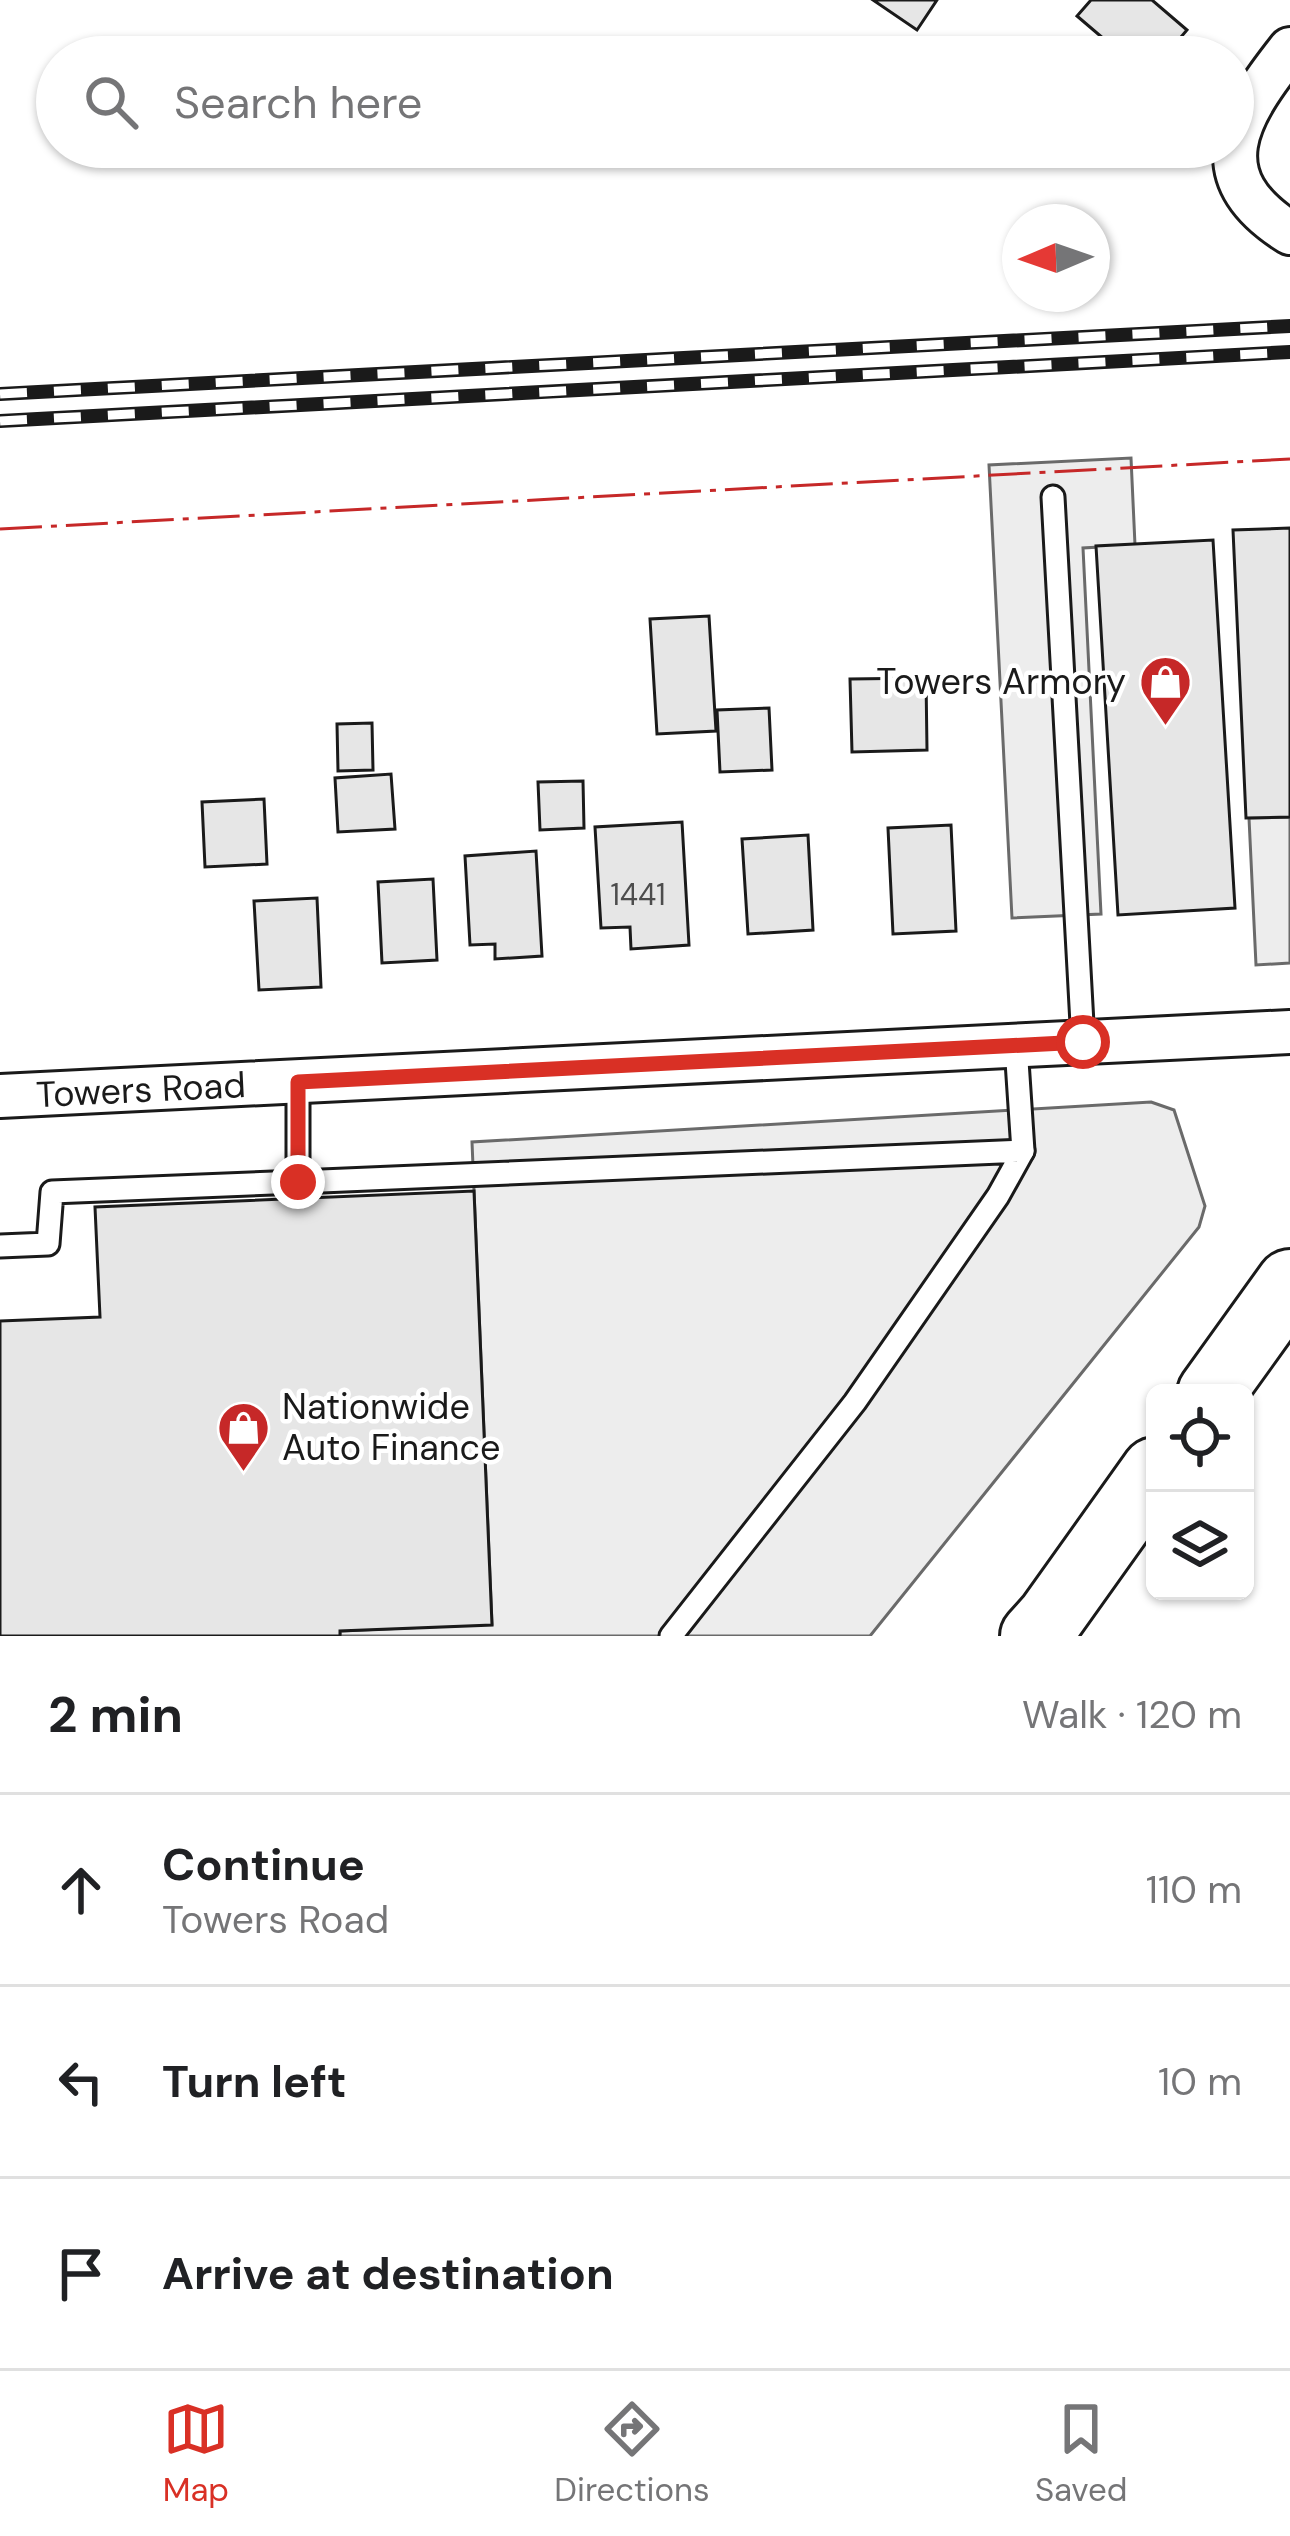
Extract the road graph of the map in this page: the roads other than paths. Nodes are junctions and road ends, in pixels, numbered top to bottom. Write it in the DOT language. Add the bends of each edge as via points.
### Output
graph roads {
  1 [pos="1290,49"];
  2 [pos="1254,97"];
  3 [pos="1236,168"];
  4 [pos="1290,233"];
  5 [pos="1052,497"];
  6 [pos="1290,1032"];
  7 [pos="1083,1042"];
  8 [pos="1016,1046"];
  9 [pos="298,1082"];
  10 [pos="0,1096"];
  11 [pos="1023,1151"];
  12 [pos="298,1182"];
  13 [pos="0,1246"];
  14 [pos="1290,1283"];
  15 [pos="1217,1384"];
  16 [pos="1146,1484"];
  17 [pos="1049,1626"];
  18 [pos="671,1636"];
  1 -- 2 [label="street"];
  3 -- 4 [label="street" via="1256,208"];
  5 -- 7 [label="lane"];
  6 -- 7 [label="street, Towers Road"];
  7 -- 8 [label="street, Towers Road"];
  8 -- 9 [label="street, Towers Road"];
  8 -- 11 [label="lane"];
  9 -- 10 [label="street, Towers Road"];
  9 -- 12 [label="lane"];
  11 -- 12 [label="lane"];
  11 -- 18 [label="lane" via="855,1402"];
  12 -- 13 [label="lane" via="52,1192 48,1244"];
  14 -- 15 [label="main road"];
  16 -- 17 [label="main road"];
}
